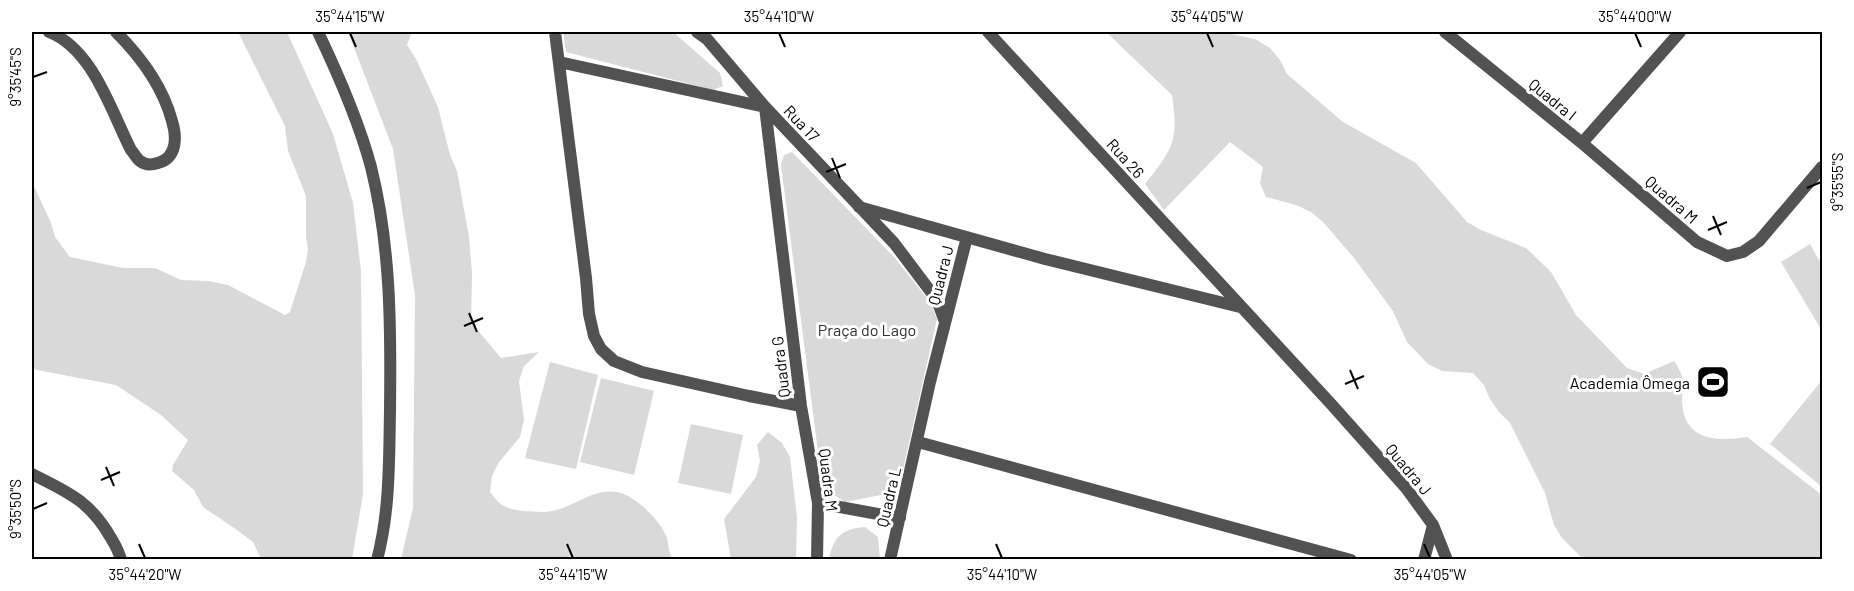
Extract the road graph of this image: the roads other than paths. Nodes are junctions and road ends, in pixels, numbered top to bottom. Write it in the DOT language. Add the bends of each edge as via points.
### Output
graph roads {
  1 [pos="49,32"];
  2 [pos="116,32"];
  3 [pos="318,32"];
  4 [pos="555,32"];
  5 [pos="988,32"];
  6 [pos="1445,32"];
  7 [pos="1680,32"];
  8 [pos="706,34"];
  9 [pos="559,62"];
  10 [pos="765,107"];
  11 [pos="1582,143"];
  12 [pos="1822,167"];
  13 [pos="859,207"];
  14 [pos="967,237"];
  15 [pos="1240,307"];
  16 [pos="945,322"];
  17 [pos="801,406"];
  18 [pos="918,442"];
  19 [pos="32,474"];
  20 [pos="818,503"];
  21 [pos="900,518"];
  22 [pos="1433,525"];
  23 [pos="121,560"];
  24 [pos="376,560"];
  25 [pos="817,560"];
  26 [pos="890,560"];
  27 [pos="1352,560"];
  28 [pos="1424,560"];
  29 [pos="1447,560"];
  1 -- 2 [label="street" via="73,47 93,73 140,161 149,165 161,162 170,156 175,140 173,122 145,65"];
  3 -- 24 [label="street" via="340,78 370,165 383,227 390,374 389,488"];
  4 -- 9 [label="street, Quadra G"];
  5 -- 15 [label="street, Rua 26"];
  6 -- 11 [label="street, Quadra I"];
  7 -- 11 [label="street, Quadra I"];
  8 -- 10 [label="street, Rua 17"];
  9 -- 10 [label="street"];
  9 -- 17 [label="street, Quadra G" via="589,314 600,349 614,361 642,372"];
  10 -- 13 [label="street, Rua 17"];
  10 -- 17 [label="street, Quadra G"];
  11 -- 12 [label="street, Quadra M" via="1697,242 1727,256 1743,252 1759,241"];
  13 -- 14 [label="street"];
  13 -- 16 [label="street, Rua 17" via="894,243 938,300"];
  14 -- 15 [label="street, Quadra J"];
  14 -- 16 [label="street, Quadra J"];
  15 -- 22 [label="street, Quadra J" via="1340,413"];
  16 -- 18 [label="street, Quadra J"];
  17 -- 20 [label="street, Quadra M"];
  18 -- 21 [label="street, Quadra L"];
  18 -- 27 [label="street"];
  19 -- 23 [label="street" via="88,507 105,527"];
  20 -- 21 [label="street"];
  20 -- 25 [label="street, Quadra M"];
  21 -- 26 [label="street, Quadra L"];
  22 -- 28 [label="street"];
  22 -- 29 [label="street"];
}
